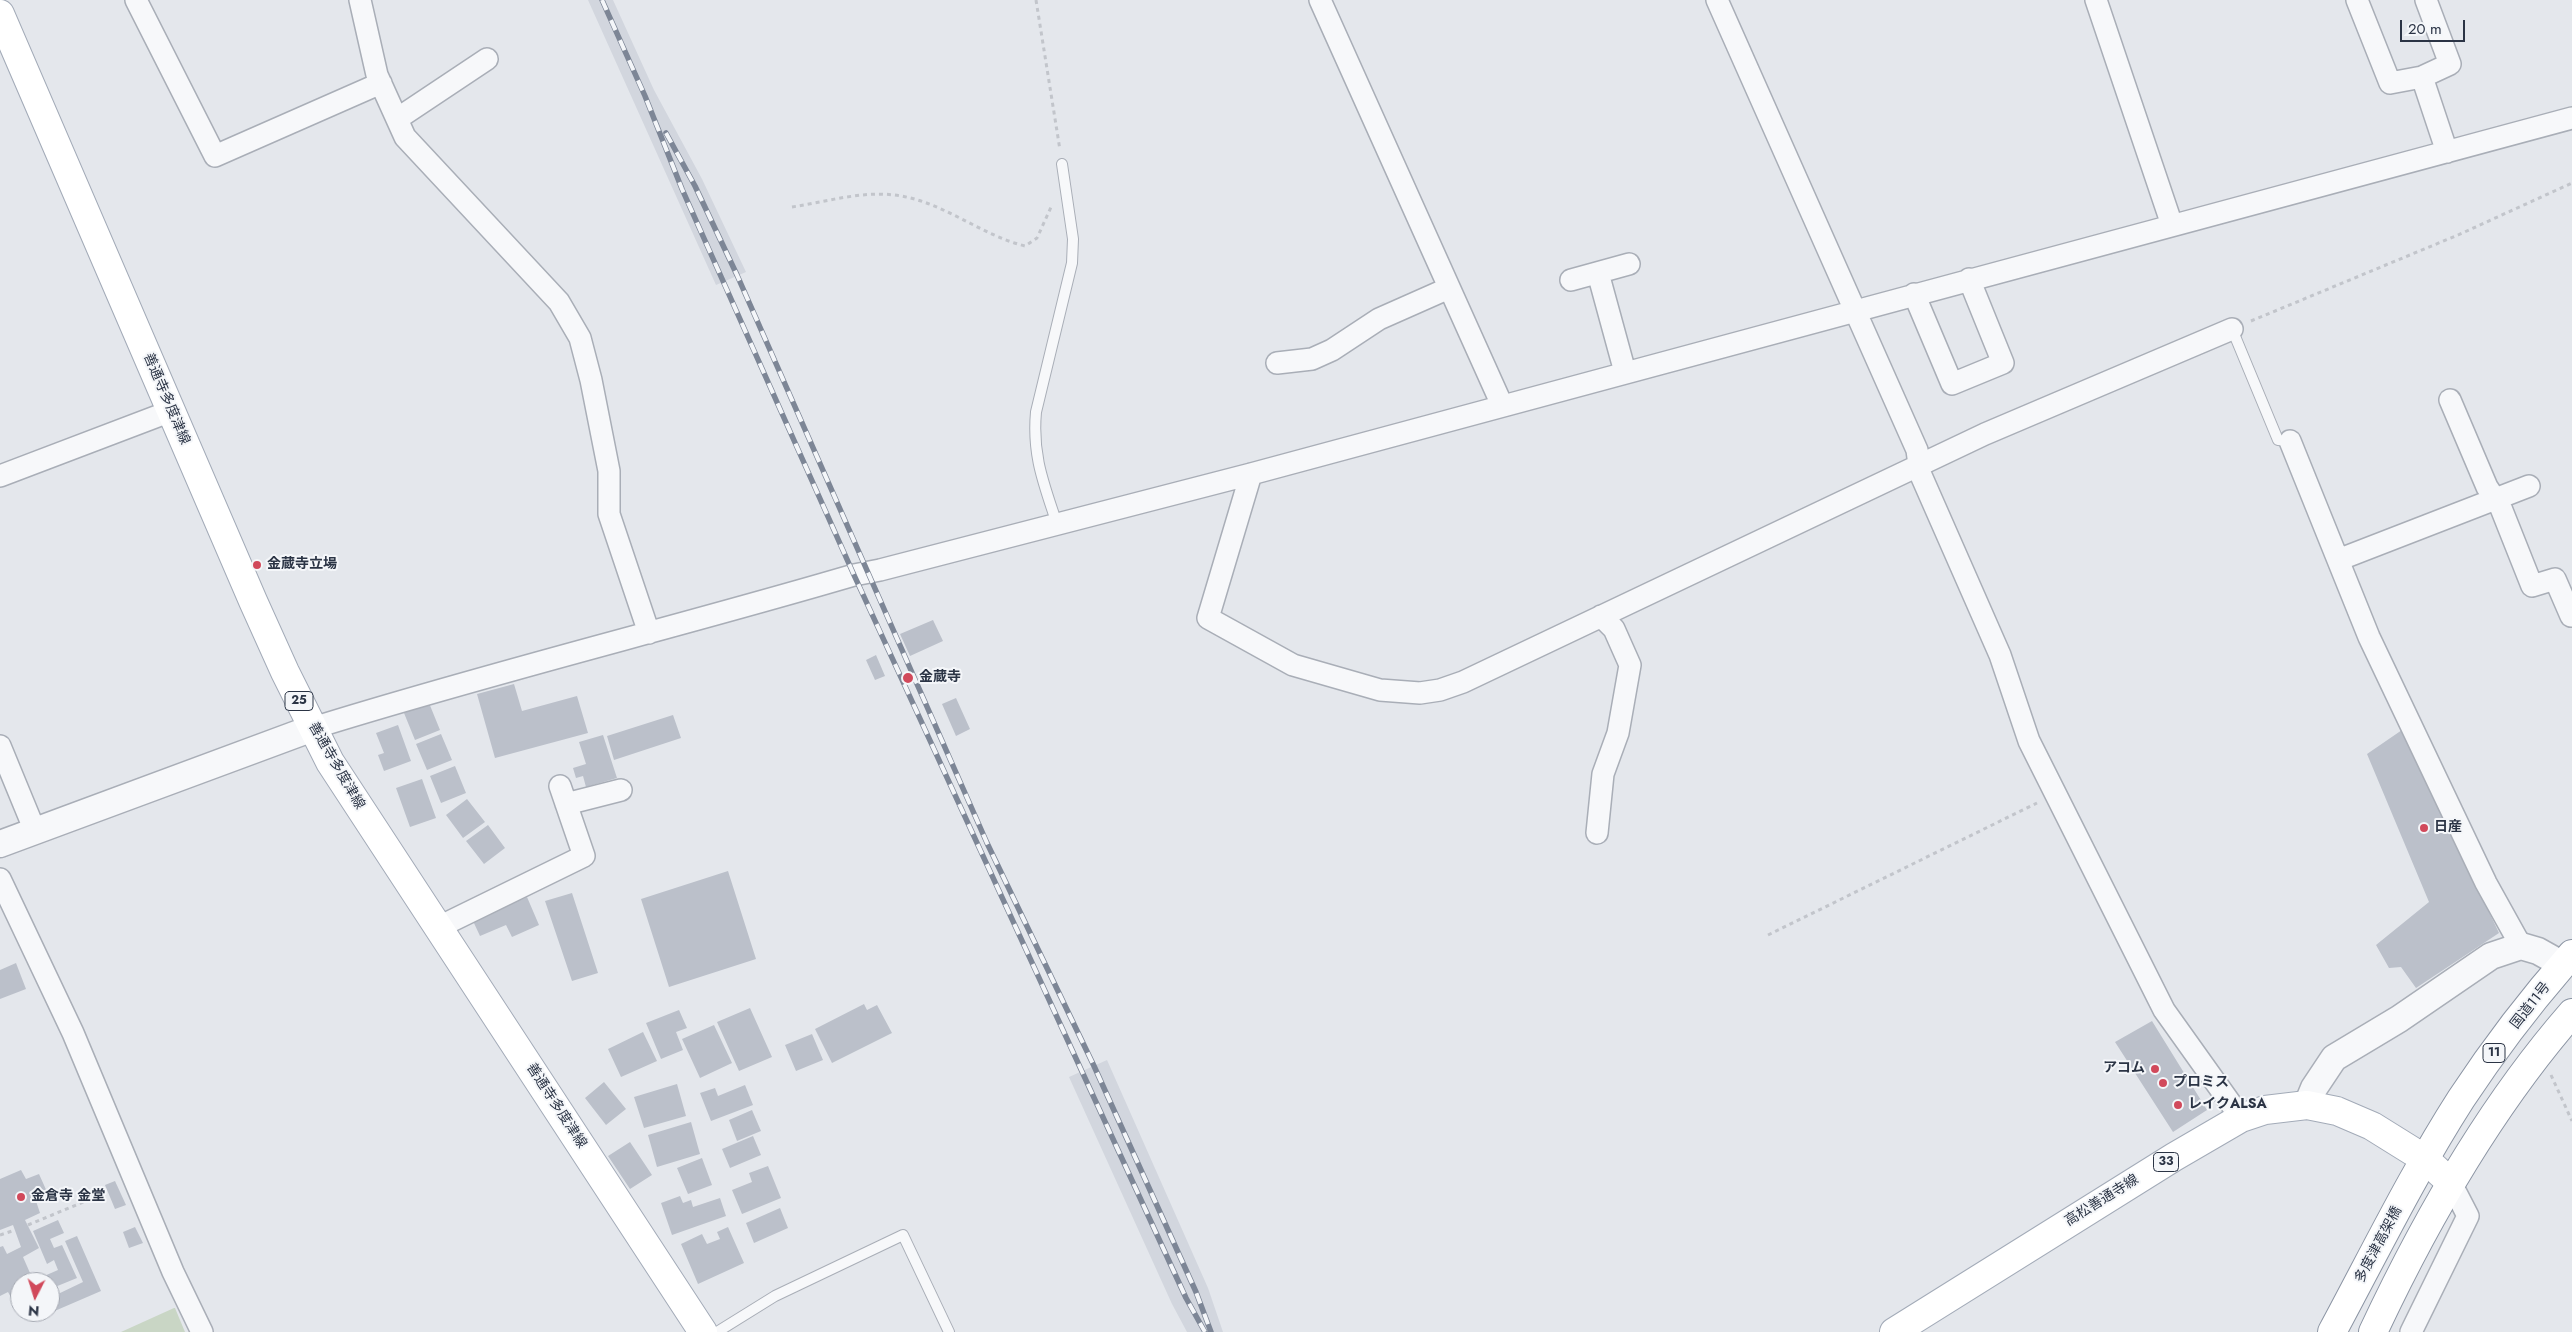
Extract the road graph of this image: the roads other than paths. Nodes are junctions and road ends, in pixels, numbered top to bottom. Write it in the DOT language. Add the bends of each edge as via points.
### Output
graph roads {
  1 [pos="136,0"];
  2 [pos="360,0"];
  3 [pos="1320,0"];
  4 [pos="1717,0"];
  5 [pos="2096,0"];
  6 [pos="2357,0"];
  7 [pos="2426,0"];
  8 [pos="0,14"];
  9 [pos="487,59"];
  10 [pos="2422,77"];
  11 [pos="381,83"];
  12 [pos="2572,118"];
  13 [pos="396,119"];
  14 [pos="2447,152"];
  15 [pos="1062,164"];
  16 [pos="2172,225"];
  17 [pos="1629,264"];
  18 [pos="1598,273"];
  19 [pos="1571,280"];
  20 [pos="1969,280"];
  21 [pos="1449,288"];
  22 [pos="1914,294"];
  23 [pos="1856,310"];
  24 [pos="2232,329"];
  25 [pos="1277,363"];
  26 [pos="1625,372"];
  27 [pos="2450,400"];
  28 [pos="1502,405"];
  29 [pos="171,411"];
  30 [pos="2290,441"];
  31 [pos="1919,466"];
  32 [pos="1251,474"];
  33 [pos="0,476"];
  34 [pos="2529,486"];
  35 [pos="2495,499"];
  36 [pos="1057,524"];
  37 [pos="2338,560"];
  38 [pos="1601,616"];
  39 [pos="2572,616"];
  40 [pos="649,633"];
  41 [pos="313,728"];
  42 [pos="0,746"];
  43 [pos="621,790"];
  44 [pos="35,831"];
  45 [pos="1596,832"];
  46 [pos="0,844"];
  47 [pos="0,879"];
  48 [pos="439,927"];
  49 [pos="2521,946"];
  50 [pos="2567,960"];
  51 [pos="2572,1013"];
  52 [pos="2308,1104"];
  53 [pos="2241,1118"];
  54 [pos="2426,1159"];
  55 [pos="2451,1183"];
  56 [pos="2386,1304"];
  57 [pos="202,1332"];
  58 [pos="702,1332"];
  59 [pos="717,1332"];
  60 [pos="950,1332"];
  61 [pos="1894,1332"];
  62 [pos="2332,1332"];
  63 [pos="2373,1332"];
  64 [pos="2378,1332"];
  65 [pos="2411,1332"];
  1 -- 11 [label="street" via="214,156"];
  2 -- 11 [label="street"];
  3 -- 21 [label="street"];
  4 -- 23 [label="street"];
  5 -- 16 [label="street"];
  6 -- 10 [label="street" via="2390,83"];
  7 -- 10 [label="street" via="2450,64"];
  8 -- 29 [label="main road, 善通寺多度津線 / 25"];
  9 -- 13 [label="street"];
  10 -- 14 [label="street"];
  11 -- 13 [label="street"];
  12 -- 14 [label="street"];
  13 -- 40 [label="street" via="405,137 559,302 580,338 609,471 608,514"];
  14 -- 16 [label="street"];
  15 -- 36 [label="lane" via="1073,239 1072,263 1036,412 1034,436 1036,457"];
  16 -- 20 [label="street"];
  17 -- 18 [label="street"];
  18 -- 19 [label="street"];
  18 -- 26 [label="street"];
  20 -- 22 [label="street"];
  20 -- 22 [label="street" via="2003,363 1952,384"];
  21 -- 25 [label="street" via="1379,319 1332,350 1312,359"];
  21 -- 28 [label="street"];
  22 -- 23 [label="street"];
  23 -- 26 [label="street"];
  23 -- 31 [label="street" via="1916,450"];
  24 -- 30 [label="lane" via="2278,440"];
  24 -- 31 [label="street" via="1985,434"];
  26 -- 28 [label="street"];
  27 -- 35 [label="street"];
  28 -- 32 [label="street"];
  29 -- 33 [label="street"];
  29 -- 41 [label="main road, 善通寺多度津線 / 25" via="253,601"];
  30 -- 37 [label="street"];
  31 -- 38 [label="street"];
  31 -- 53 [label="street" via="2000,655 2029,741 2164,1010"];
  32 -- 36 [label="street"];
  32 -- 38 [label="street" via="1208,618 1293,665 1380,690 1420,693 1440,690"];
  34 -- 35 [label="street"];
  35 -- 37 [label="street"];
  35 -- 39 [label="street" via="2532,586 2555,579"];
  36 -- 40 [label="street" via="854,575"];
  37 -- 49 [label="street" via="2369,637 2486,884"];
  38 -- 45 [label="street" via="1614,629 1630,666 1618,733 1603,774"];
  40 -- 41 [label="street" via="545,659 451,692"];
  41 -- 44 [label="street"];
  41 -- 48 [label="main road, 善通寺多度津線 / 25" via="338,774"];
  42 -- 44 [label="street"];
  43 -- 48 [label="street" via="563,795 584,856 546,884"];
  44 -- 46 [label="street"];
  47 -- 57 [label="street" via="73,1033 173,1272"];
  48 -- 58 [label="main road, 善通寺多度津線 / 25"];
  49 -- 50 [label="street"];
  49 -- 52 [label="street" via="2491,956 2399,1019 2334,1058 2314,1088"];
  50 -- 54 [label="main road, 国道11号 / 11" via="2461,1099"];
  51 -- 55 [label="main road" via="2542,1047"];
  52 -- 53 [label="main road, 高松善通寺線 / 33" via="2265,1110"];
  52 -- 54 [label="main road, 高松善通寺線 / 33" via="2337,1111 2372,1126"];
  53 -- 61 [label="main road, 高松善通寺線 / 33"];
  54 -- 55 [label="main road, 高松善通寺線 / 33"];
  54 -- 62 [label="main road, 多度津高架橋 / 11"];
  55 -- 56 [label="main road"];
  55 -- 65 [label="street" via="2468,1216"];
  56 -- 63 [label="main road"];
  56 -- 64 [label="main road"];
  59 -- 60 [label="lane" via="775,1296 903,1235"];
}
